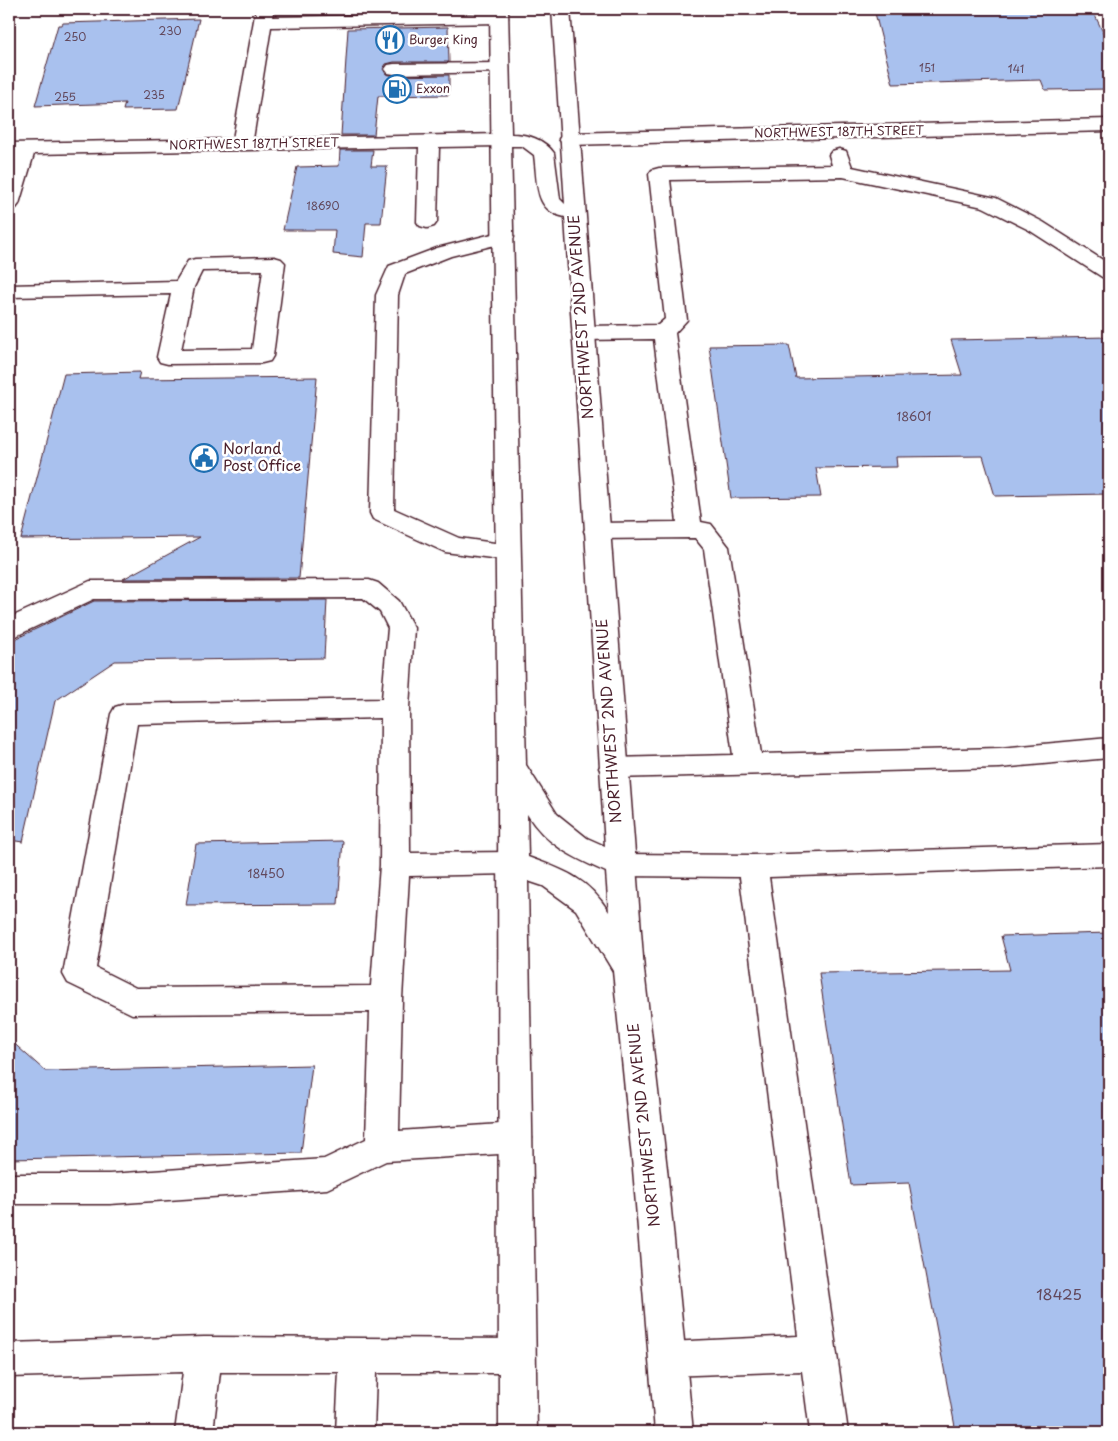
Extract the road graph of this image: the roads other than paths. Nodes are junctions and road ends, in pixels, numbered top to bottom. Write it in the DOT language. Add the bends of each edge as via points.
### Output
graph roads {
  1 [pos="561,9"];
  2 [pos="499,13"];
  3 [pos="264,15"];
  4 [pos="500,68"];
  5 [pos="394,69"];
  6 [pos="1109,125"];
  7 [pos="832,132"];
  8 [pos="569,139"];
  9 [pos="500,140"];
  10 [pos="429,141"];
  11 [pos="242,144"];
  12 [pos="17,149"];
  13 [pos="843,171"];
  14 [pos="9,204"];
  15 [pos="575,214"];
  16 [pos="427,222"];
  17 [pos="504,237"];
  18 [pos="1109,273"];
  19 [pos="183,287"];
  20 [pos="9,291"];
  21 [pos="664,332"];
  22 [pos="582,333"];
  23 [pos="690,530"];
  24 [pos="596,532"];
  25 [pos="507,552"];
  26 [pos="9,629"];
  27 [pos="395,708"];
  28 [pos="1109,748"];
  29 [pos="749,765"];
  30 [pos="512,766"];
  31 [pos="613,768"];
  32 [pos="1109,855"];
  33 [pos="512,863"];
  34 [pos="395,864"];
  35 [pos="620,864"];
  36 [pos="753,866"];
  37 [pos="628,970"];
  38 [pos="386,999"];
  39 [pos="515,1138"];
  40 [pos="382,1147"];
  41 [pos="9,1189"];
  42 [pos="818,1353"];
  43 [pos="204,1354"];
  44 [pos="358,1354"];
  45 [pos="516,1356"];
  46 [pos="668,1359"];
  47 [pos="9,1360"];
  48 [pos="194,1432"];
  49 [pos="355,1432"];
  50 [pos="518,1432"];
  51 [pos="674,1432"];
  52 [pos="829,1432"];
  1 -- 8 [label="main road, NORTHWEST 2ND AVENUE"];
  2 -- 3 [label="main road"];
  2 -- 4 [label="main road"];
  3 -- 11 [label="main road"];
  4 -- 5 [label="main road"];
  4 -- 9 [label="main road"];
  6 -- 7 [label="main road, NORTHWEST 187TH STREET"];
  7 -- 8 [label="main road, NORTHWEST 187TH STREET"];
  7 -- 13 [label="main road"];
  8 -- 15 [label="main road, NORTHWEST 2ND AVENUE"];
  9 -- 10 [label="main road, NORTHWEST 187TH STREET"];
  9 -- 15 [label="main road, NORTHWEST 187TH STREET" via="523,140 535,144 544,153 550,200 559,210"];
  9 -- 17 [label="main road"];
  10 -- 11 [label="main road, NORTHWEST 187TH STREET"];
  10 -- 16 [label="main road"];
  11 -- 12 [label="main road, NORTHWEST 187TH STREET"];
  12 -- 14 [label="main road"];
  13 -- 18 [label="main road" via="989,202 1036,226"];
  13 -- 21 [label="main road" via="659,174 676,320"];
  15 -- 22 [label="main road, NORTHWEST 2ND AVENUE"];
  17 -- 25 [label="main road"];
  17 -- 25 [label="main road" via="444,252 396,270 387,295 382,513 454,546"];
  19 -- 19 [label="main road" via="195,266 274,263 262,356 168,357"];
  19 -- 20 [label="main road"];
  21 -- 22 [label="main road"];
  21 -- 23 [label="main road"];
  22 -- 24 [label="main road, NORTHWEST 2ND AVENUE"];
  23 -- 24 [label="main road"];
  23 -- 29 [label="main road" via="702,530 716,547"];
  24 -- 31 [label="main road, NORTHWEST 2ND AVENUE"];
  25 -- 30 [label="main road"];
  26 -- 27 [label="main road" via="90,590 369,588 390,607 401,628"];
  27 -- 34 [label="main road"];
  27 -- 38 [label="main road" via="125,714 80,974 132,1001"];
  28 -- 29 [label="main road" via="1000,758"];
  29 -- 31 [label="main road"];
  30 -- 33 [label="main road"];
  30 -- 35 [label="main road" via="547,822 577,846"];
  31 -- 35 [label="main road, NORTHWEST 2ND AVENUE"];
  32 -- 36 [label="main road"];
  33 -- 34 [label="main road"];
  33 -- 37 [label="main road" via="554,878 587,902"];
  33 -- 39 [label="main road"];
  34 -- 38 [label="main road"];
  35 -- 36 [label="main road"];
  35 -- 37 [label="main road, NORTHWEST 2ND AVENUE"];
  36 -- 42 [label="main road"];
  37 -- 46 [label="main road, NORTHWEST 2ND AVENUE"];
  38 -- 40 [label="main road"];
  39 -- 40 [label="main road"];
  39 -- 45 [label="main road"];
  40 -- 41 [label="main road" via="327,1174 110,1189"];
  42 -- 46 [label="main road"];
  42 -- 52 [label="main road"];
  43 -- 44 [label="main road"];
  43 -- 47 [label="main road"];
  43 -- 48 [label="main road"];
  44 -- 45 [label="main road"];
  44 -- 49 [label="main road"];
  45 -- 50 [label="main road"];
  46 -- 51 [label="main road, NORTHWEST 2ND AVENUE"];
}
